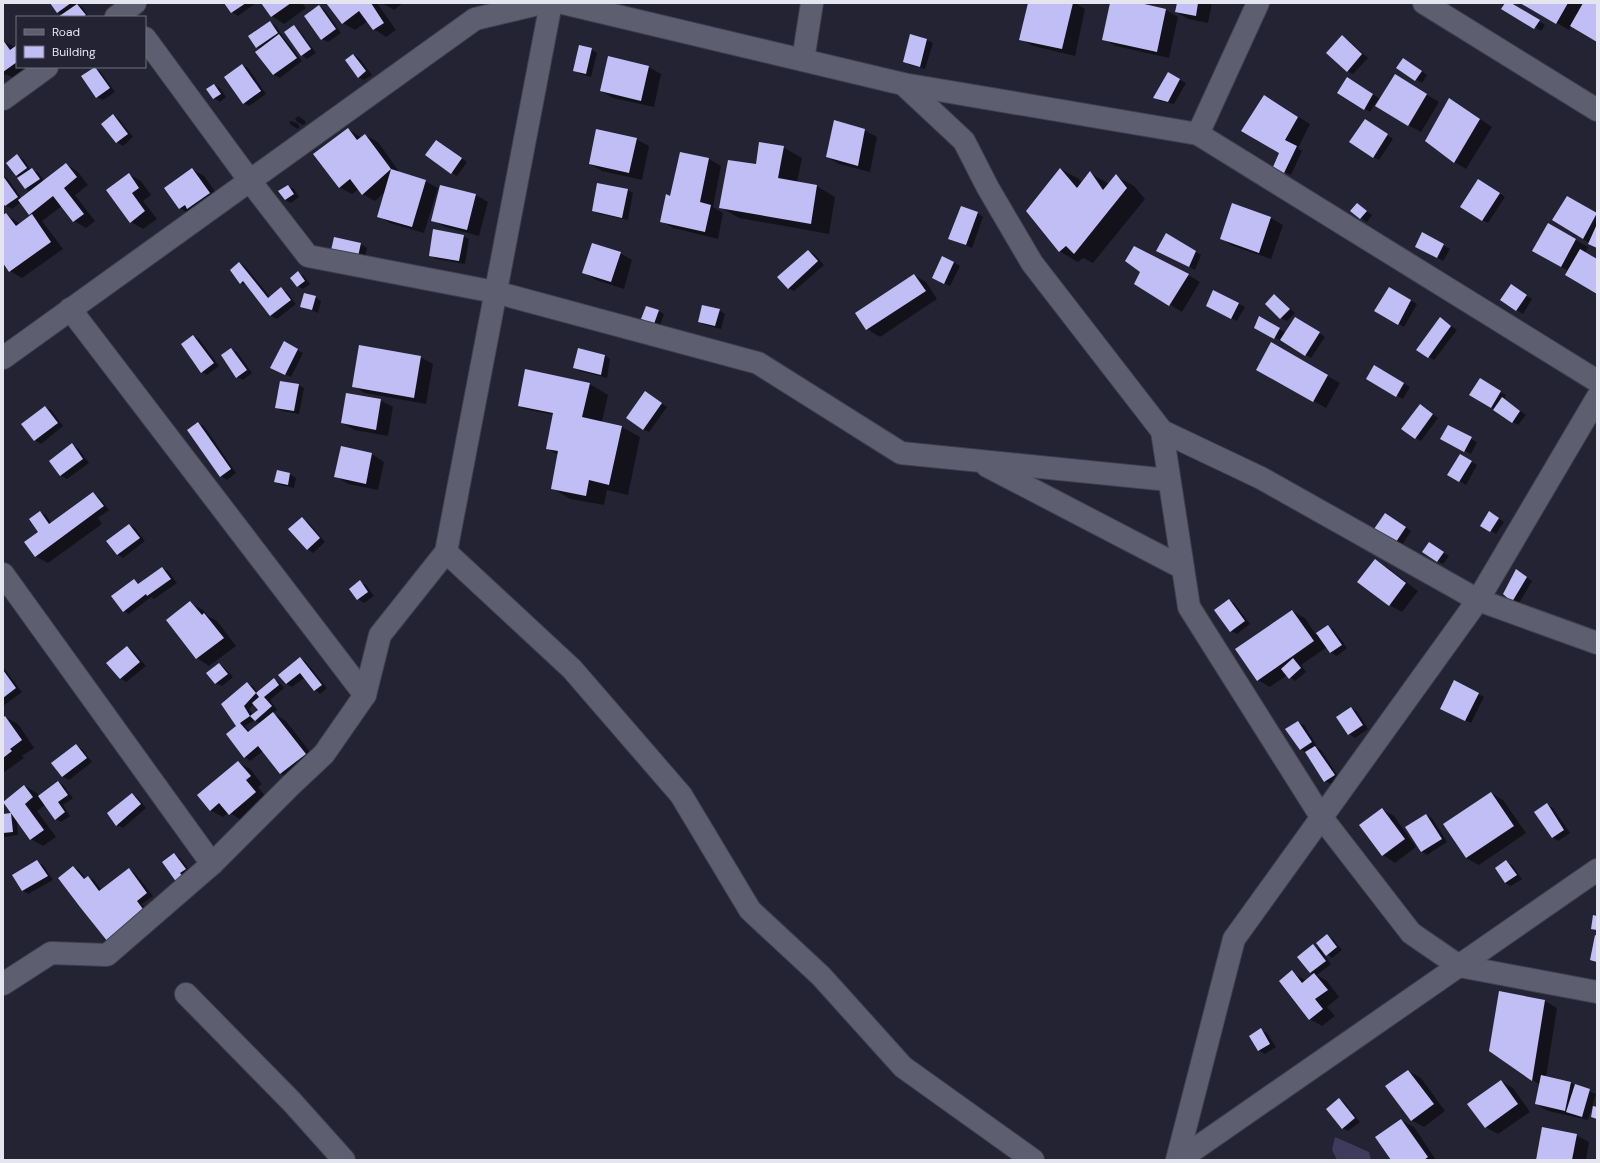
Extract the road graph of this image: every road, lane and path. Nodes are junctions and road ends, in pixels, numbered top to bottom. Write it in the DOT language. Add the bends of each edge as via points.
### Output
graph roads {
  1 [pos="542,3"];
  2 [pos="551,3"];
  3 [pos="563,3"];
  4 [pos="812,3"];
  5 [pos="1258,3"];
  6 [pos="1424,3"];
  7 [pos="146,39"];
  8 [pos="803,60"];
  9 [pos="46,68"];
  10 [pos="903,84"];
  11 [pos="3,99"];
  12 [pos="1597,110"];
  13 [pos="1198,134"];
  14 [pos="250,181"];
  15 [pos="495,292"];
  16 [pos="70,309"];
  17 [pos="3,358"];
  18 [pos="1597,381"];
  19 [pos="1597,398"];
  20 [pos="1162,432"];
  21 [pos="977,461"];
  22 [pos="1169,480"];
  23 [pos="446,552"];
  24 [pos="1183,568"];
  25 [pos="3,574"];
  26 [pos="1478,600"];
  27 [pos="1597,643"];
  28 [pos="365,695"];
  29 [pos="1322,818"];
  30 [pos="212,864"];
  31 [pos="1597,870"];
  32 [pos="1459,966"];
  33 [pos="3,984"];
  34 [pos="1597,992"];
  35 [pos="186,994"];
  36 [pos="344,1160"];
  37 [pos="1033,1160"];
  38 [pos="1178,1160"];
  1 -- 14 [label="street" via="475,19"];
  2 -- 15 [label="street"];
  3 -- 8 [label="street"];
  4 -- 8 [label="street"];
  5 -- 13 [label="street"];
  6 -- 12 [label="street"];
  7 -- 14 [label="street"];
  8 -- 10 [label="street"];
  9 -- 11 [label="street"];
  10 -- 13 [label="street"];
  10 -- 20 [label="street" via="964,141 1032,263"];
  13 -- 18 [label="street"];
  14 -- 15 [label="street" via="308,256"];
  14 -- 16 [label="street"];
  15 -- 21 [label="street" via="758,363 901,453"];
  15 -- 23 [label="street"];
  16 -- 17 [label="street"];
  16 -- 28 [label="street"];
  19 -- 26 [label="street"];
  20 -- 22 [label="street"];
  20 -- 26 [label="street" via="1261,478"];
  21 -- 22 [label="street"];
  21 -- 24 [label="street"];
  22 -- 24 [label="street"];
  23 -- 28 [label="street" via="380,635"];
  23 -- 37 [label="street" via="572,669 680,795 750,910 821,976 903,1066"];
  24 -- 29 [label="street" via="1189,607"];
  25 -- 30 [label="street"];
  26 -- 27 [label="street"];
  26 -- 29 [label="street"];
  28 -- 30 [label="street" via="324,754"];
  29 -- 32 [label="street" via="1411,933"];
  29 -- 38 [label="street" via="1234,939"];
  30 -- 33 [label="street" via="107,955 51,953"];
  31 -- 32 [label="street"];
  32 -- 34 [label="street"];
  32 -- 38 [label="street"];
  35 -- 36 [label="street" via="292,1102"];
}
